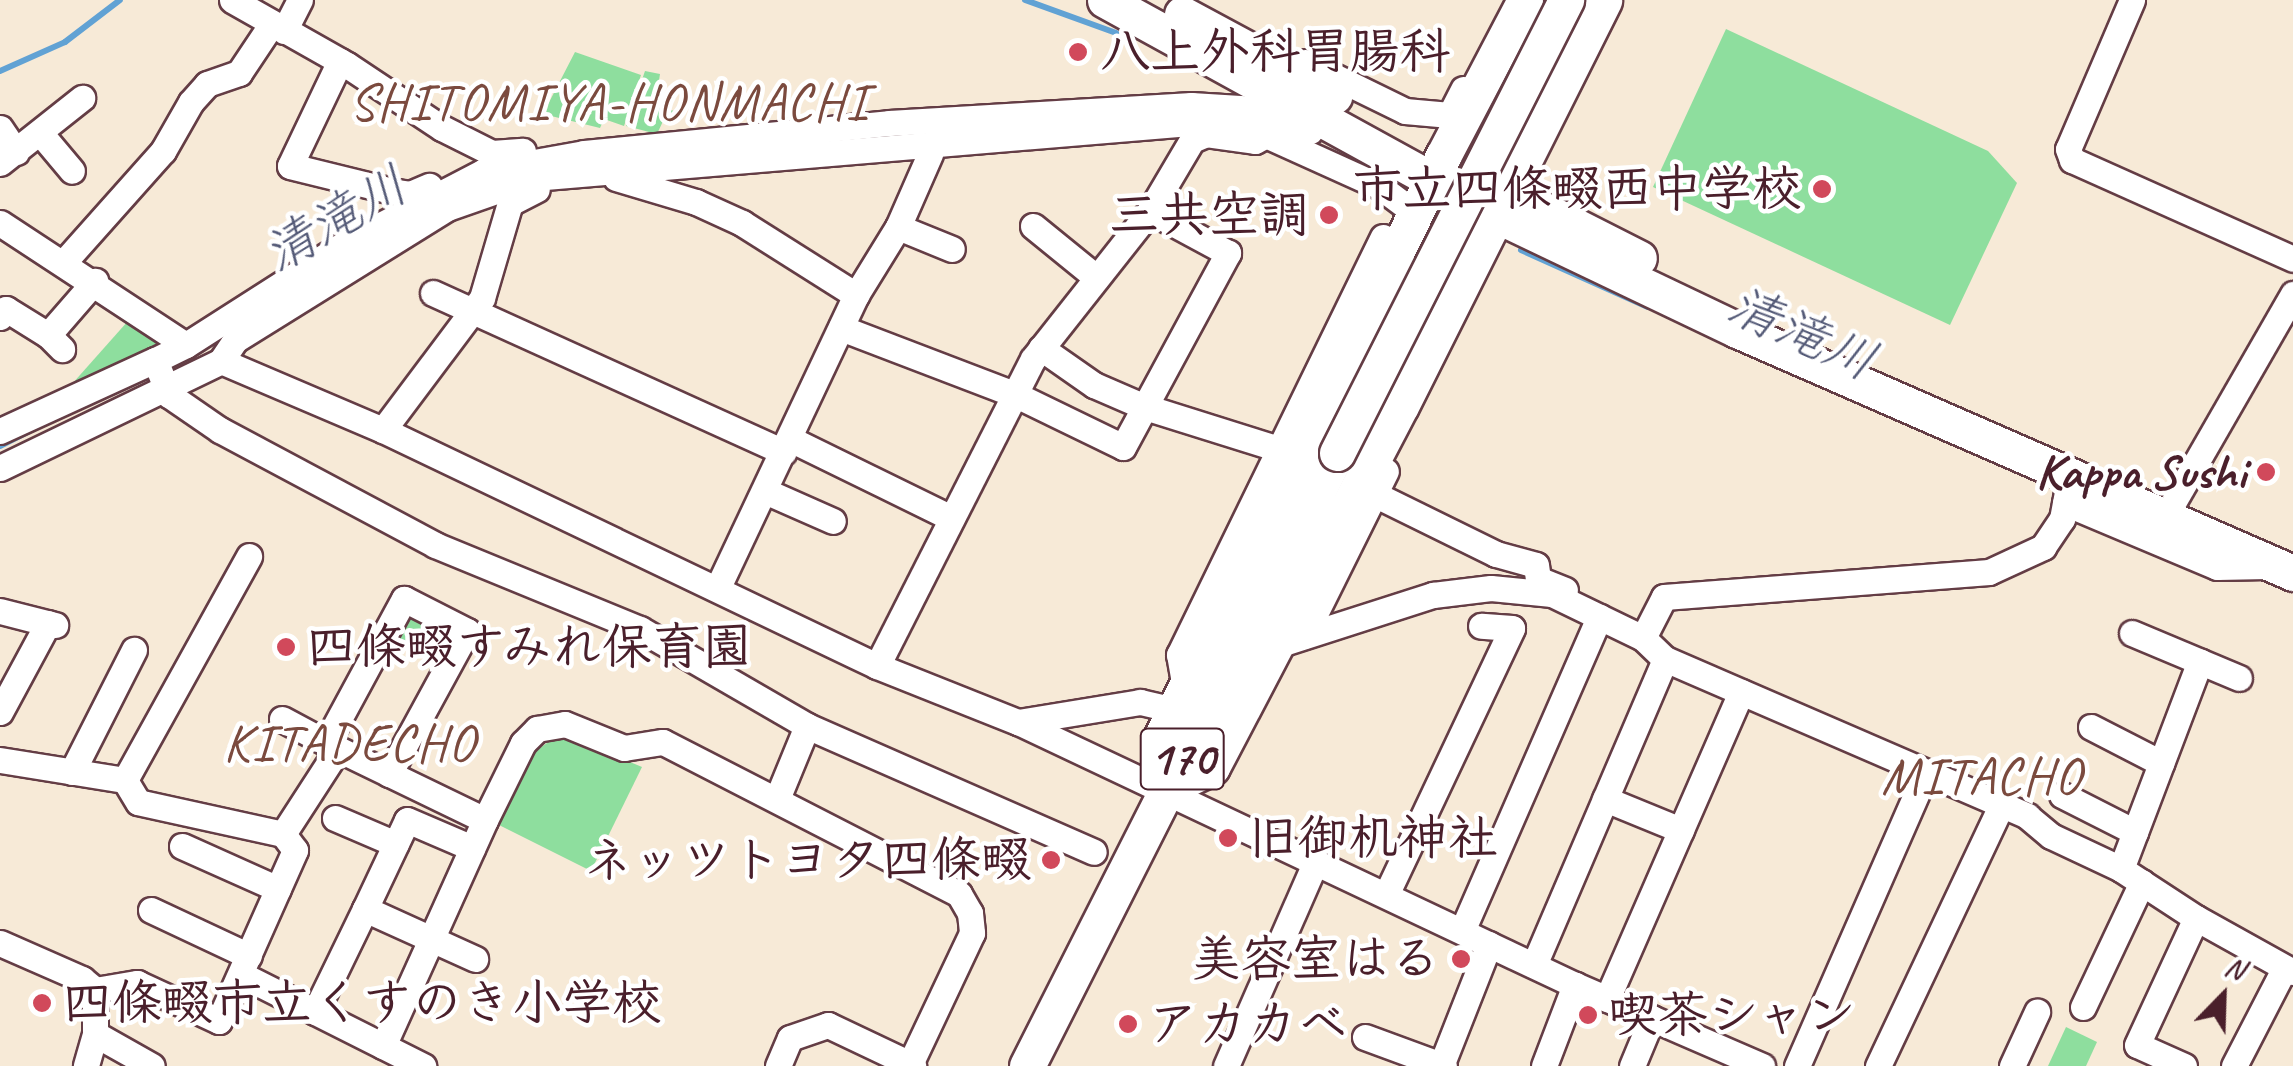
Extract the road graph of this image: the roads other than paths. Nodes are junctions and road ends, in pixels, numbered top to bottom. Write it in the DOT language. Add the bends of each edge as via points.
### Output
graph roads {
  1 [pos="232,0"];
  2 [pos="300,0"];
  3 [pos="1154,0"];
  4 [pos="1175,0"];
  5 [pos="1508,0"];
  6 [pos="1526,0"];
  7 [pos="1566,0"];
  8 [pos="1604,0"];
  9 [pos="1624,0"];
  10 [pos="2132,0"];
  11 [pos="1116,3"];
  12 [pos="278,28"];
  13 [pos="340,61"];
  14 [pos="82,98"];
  15 [pos="0,128"];
  16 [pos="41,134"];
  17 [pos="1266,134"];
  18 [pos="890,135"];
  19 [pos="996,141"];
  20 [pos="1384,151"];
  21 [pos="930,154"];
  22 [pos="8,158"];
  23 [pos="1539,160"];
  24 [pos="586,168"];
  25 [pos="1438,168"];
  26 [pos="72,171"];
  27 [pos="448,186"];
  28 [pos="1501,203"];
  29 [pos="1150,211"];
  30 [pos="1415,213"];
  31 [pos="0,223"];
  32 [pos="1033,226"];
  33 [pos="898,228"];
  34 [pos="1383,238"];
  35 [pos="952,250"];
  36 [pos="2293,259"];
  37 [pos="64,262"];
  38 [pos="1097,278"];
  39 [pos="95,281"];
  40 [pos="434,293"];
  41 [pos="2293,294"];
  42 [pos="856,295"];
  43 [pos="471,312"];
  44 [pos="0,317"];
  45 [pos="841,328"];
  46 [pos="186,344"];
  47 [pos="1041,348"];
  48 [pos="155,360"];
  49 [pos="221,361"];
  50 [pos="1435,373"];
  51 [pos="168,387"];
  52 [pos="1014,394"];
  53 [pos="1145,407"];
  54 [pos="383,430"];
  55 [pos="0,431"];
  56 [pos="787,446"];
  57 [pos="1279,450"];
  58 [pos="0,468"];
  59 [pos="2068,489"];
  60 [pos="765,490"];
  61 [pos="1374,494"];
  62 [pos="2174,502"];
  63 [pos="951,518"];
  64 [pos="833,521"];
  65 [pos="250,556"];
  66 [pos="2287,564"];
  67 [pos="718,586"];
  68 [pos="0,612"];
  69 [pos="1588,612"];
  70 [pos="1481,626"];
  71 [pos="2132,633"];
  72 [pos="1643,638"];
  73 [pos="1290,640"];
  74 [pos="134,650"];
  75 [pos="1665,659"];
  76 [pos="2200,662"];
  77 [pos="877,666"];
  78 [pos="2239,678"];
  79 [pos="1741,692"];
  80 [pos="1180,699"];
  81 [pos="0,712"];
  82 [pos="282,718"];
  83 [pos="1018,722"];
  84 [pos="808,726"];
  85 [pos="2090,728"];
  86 [pos="332,746"];
  87 [pos="0,760"];
  88 [pos="2161,763"];
  89 [pos="72,772"];
  90 [pos="1926,772"];
  91 [pos="389,774"];
  92 [pos="125,780"];
  93 [pos="1166,790"];
  94 [pos="2062,795"];
  95 [pos="777,799"];
  96 [pos="1605,799"];
  97 [pos="2002,804"];
  98 [pos="334,818"];
  99 [pos="485,820"];
  100 [pos="1681,830"];
  101 [pos="2135,832"];
  102 [pos="284,834"];
  103 [pos="396,844"];
  104 [pos="182,846"];
  105 [pos="472,848"];
  106 [pos="1094,852"];
  107 [pos="1316,862"];
  108 [pos="2132,876"];
  109 [pos="278,889"];
  110 [pos="1386,895"];
  111 [pos="365,909"];
  112 [pos="151,910"];
  113 [pos="2196,918"];
  114 [pos="1462,931"];
  115 [pos="432,937"];
  116 [pos="0,942"];
  117 [pos="1489,944"];
  118 [pos="476,958"];
  119 [pos="246,965"];
  120 [pos="1534,965"];
  121 [pos="2290,968"];
  122 [pos="1575,986"];
  123 [pos="95,990"];
  124 [pos="1607,999"];
  125 [pos="2083,1007"];
  126 [pos="316,1012"];
  127 [pos="2037,1012"];
  128 [pos="1652,1018"];
  129 [pos="95,1034"];
  130 [pos="1365,1037"];
  131 [pos="383,1046"];
  132 [pos="867,1056"];
  133 [pos="911,1065"];
  134 [pos="86,1066"];
  135 [pos="152,1066"];
  136 [pos="423,1066"];
  137 [pos="778,1066"];
  138 [pos="1027,1066"];
  139 [pos="1226,1066"];
  140 [pos="1442,1066"];
  141 [pos="1544,1066"];
  142 [pos="1632,1066"];
  143 [pos="1762,1066"];
  144 [pos="1797,1066"];
  145 [pos="1878,1066"];
  146 [pos="2012,1066"];
  147 [pos="2184,1066"];
  148 [pos="2234,1066"];
  1 -- 12 [label="street"];
  2 -- 12 [label="street"];
  3 -- 25 [label="highway"];
  4 -- 5 [label="street" via="1404,111 1450,115"];
  6 -- 25 [label="highway, 170"];
  7 -- 93 [label="highway, 170, bridge"];
  8 -- 28 [label="highway, 170"];
  9 -- 23 [label="street"];
  10 -- 36 [label="street" via="2068,148 2072,160"];
  11 -- 20 [label="highway"];
  12 -- 13 [label="street"];
  12 -- 37 [label="street" via="238,73 207,84 163,151"];
  13 -- 24 [label="street" via="492,153"];
  13 -- 27 [label="street" via="290,166 396,192"];
  14 -- 16 [label="street"];
  15 -- 22 [label="street"];
  16 -- 22 [label="street"];
  16 -- 26 [label="street"];
  17 -- 19 [label="street" via="1190,123"];
  17 -- 29 [label="street" via="1255,141 1206,134 1192,140"];
  17 -- 30 [label="street" via="1379,186"];
  18 -- 19 [label="street"];
  18 -- 20 [label="street" via="1224,106 1283,118 1368,160"];
  18 -- 21 [label="street" via="894,154"];
  18 -- 24 [label="street"];
  19 -- 21 [label="street" via="990,149"];
  20 -- 25 [label="highway"];
  21 -- 33 [label="street"];
  24 -- 27 [label="street" via="484,170"];
  24 -- 42 [label="street" via="742,223"];
  24 -- 43 [label="street" via="510,203 482,298"];
  24 -- 49 [label="street" via="447,208 235,340"];
  25 -- 28 [label="highway"];
  25 -- 30 [label="highway, 170"];
  27 -- 46 [label="street"];
  28 -- 59 [label="highway" via="1737,330"];
  28 -- 62 [label="highway"];
  28 -- 73 [label="highway, 170"];
  29 -- 38 [label="street"];
  29 -- 53 [label="street" via="1228,253"];
  30 -- 80 [label="highway, 170"];
  31 -- 37 [label="street"];
  32 -- 38 [label="street"];
  33 -- 35 [label="street"];
  33 -- 42 [label="street"];
  34 -- 57 [label="street"];
  37 -- 39 [label="street"];
  38 -- 47 [label="street"];
  39 -- 44 [label="street" via="55,342 6,309"];
  39 -- 46 [label="street"];
  40 -- 43 [label="street"];
  41 -- 62 [label="street"];
  42 -- 45 [label="street"];
  43 -- 54 [label="street"];
  43 -- 56 [label="street"];
  45 -- 52 [label="street"];
  45 -- 56 [label="street"];
  46 -- 48 [label="street"];
  47 -- 52 [label="street"];
  47 -- 53 [label="street" via="1094,385"];
  48 -- 51 [label="street"];
  48 -- 55 [label="street"];
  49 -- 51 [label="street"];
  49 -- 54 [label="street"];
  50 -- 61 [label="street"];
  51 -- 58 [label="street"];
  51 -- 84 [label="street" via="169,396 220,430 312,481 436,545 640,629"];
  52 -- 53 [label="street" via="1123,447"];
  52 -- 63 [label="street"];
  53 -- 57 [label="street"];
  54 -- 67 [label="street"];
  56 -- 60 [label="street"];
  56 -- 63 [label="street"];
  57 -- 80 [label="street" via="1178,655"];
  59 -- 66 [label="highway"];
  59 -- 72 [label="street" via="2062,518 2042,547 1989,572 1664,598"];
  60 -- 64 [label="street"];
  60 -- 67 [label="street"];
  61 -- 69 [label="street" via="1496,554 1536,565 1538,579 1567,591"];
  61 -- 73 [label="street"];
  62 -- 66 [label="highway"];
  63 -- 77 [label="street"];
  65 -- 92 [label="street"];
  67 -- 77 [label="street"];
  68 -- 81 [label="street" via="52,624"];
  69 -- 72 [label="street"];
  69 -- 73 [label="street" via="1552,594 1491,588 1432,595"];
  69 -- 114 [label="street"];
  70 -- 110 [label="street" via="1512,628"];
  71 -- 76 [label="street"];
  72 -- 75 [label="street"];
  73 -- 93 [label="highway, 170" via="1212,767"];
  74 -- 89 [label="street"];
  75 -- 79 [label="street"];
  75 -- 96 [label="street"];
  76 -- 78 [label="street"];
  76 -- 88 [label="street"];
  77 -- 83 [label="street"];
  79 -- 90 [label="street"];
  79 -- 100 [label="street"];
  80 -- 83 [label="street"];
  80 -- 93 [label="highway, 170" via="1160,740"];
  82 -- 86 [label="street"];
  83 -- 93 [label="street"];
  84 -- 95 [label="street"];
  84 -- 106 [label="street"];
  85 -- 88 [label="street"];
  86 -- 91 [label="street"];
  86 -- 91 [label="street" via="404,600 419,607 467,631"];
  86 -- 102 [label="street"];
  87 -- 89 [label="street"];
  88 -- 101 [label="street"];
  89 -- 92 [label="street"];
  90 -- 97 [label="street"];
  90 -- 144 [label="street"];
  91 -- 99 [label="street"];
  92 -- 102 [label="street" via="138,802"];
  93 -- 107 [label="street"];
  93 -- 138 [label="highway, 170"];
  94 -- 101 [label="street"];
  95 -- 99 [label="street" via="663,742 624,748 565,724 538,729 523,743"];
  95 -- 133 [label="street" via="942,882 970,914 972,933"];
  96 -- 100 [label="street"];
  96 -- 120 [label="street"];
  97 -- 108 [label="street"];
  97 -- 145 [label="street"];
  98 -- 103 [label="street"];
  99 -- 105 [label="street"];
  100 -- 124 [label="street"];
  101 -- 108 [label="street"];
  102 -- 109 [label="street" via="296,850"];
  103 -- 105 [label="street" via="408,820"];
  103 -- 111 [label="street"];
  104 -- 109 [label="street"];
  105 -- 115 [label="street"];
  107 -- 110 [label="street"];
  107 -- 139 [label="street"];
  108 -- 113 [label="street"];
  108 -- 125 [label="street"];
  109 -- 119 [label="street"];
  110 -- 114 [label="street"];
  111 -- 115 [label="street"];
  111 -- 126 [label="street"];
  112 -- 119 [label="street"];
  113 -- 121 [label="street"];
  113 -- 147 [label="street" via="2137,1045"];
  114 -- 117 [label="street"];
  115 -- 118 [label="street"];
  115 -- 131 [label="street"];
  116 -- 123 [label="street"];
  117 -- 120 [label="street"];
  117 -- 140 [label="street"];
  119 -- 123 [label="street" via="218,1020 136,982"];
  119 -- 126 [label="street"];
  120 -- 122 [label="street"];
  121 -- 148 [label="street"];
  122 -- 124 [label="street"];
  122 -- 141 [label="street"];
  123 -- 129 [label="street"];
  124 -- 128 [label="street"];
  126 -- 131 [label="street"];
  127 -- 146 [label="street"];
  128 -- 142 [label="street"];
  128 -- 143 [label="street"];
  129 -- 134 [label="street"];
  129 -- 135 [label="street"];
  130 -- 140 [label="street"];
  131 -- 136 [label="street"];
  132 -- 133 [label="street"];
  132 -- 137 [label="street" via="828,1025 790,1038"];
}
